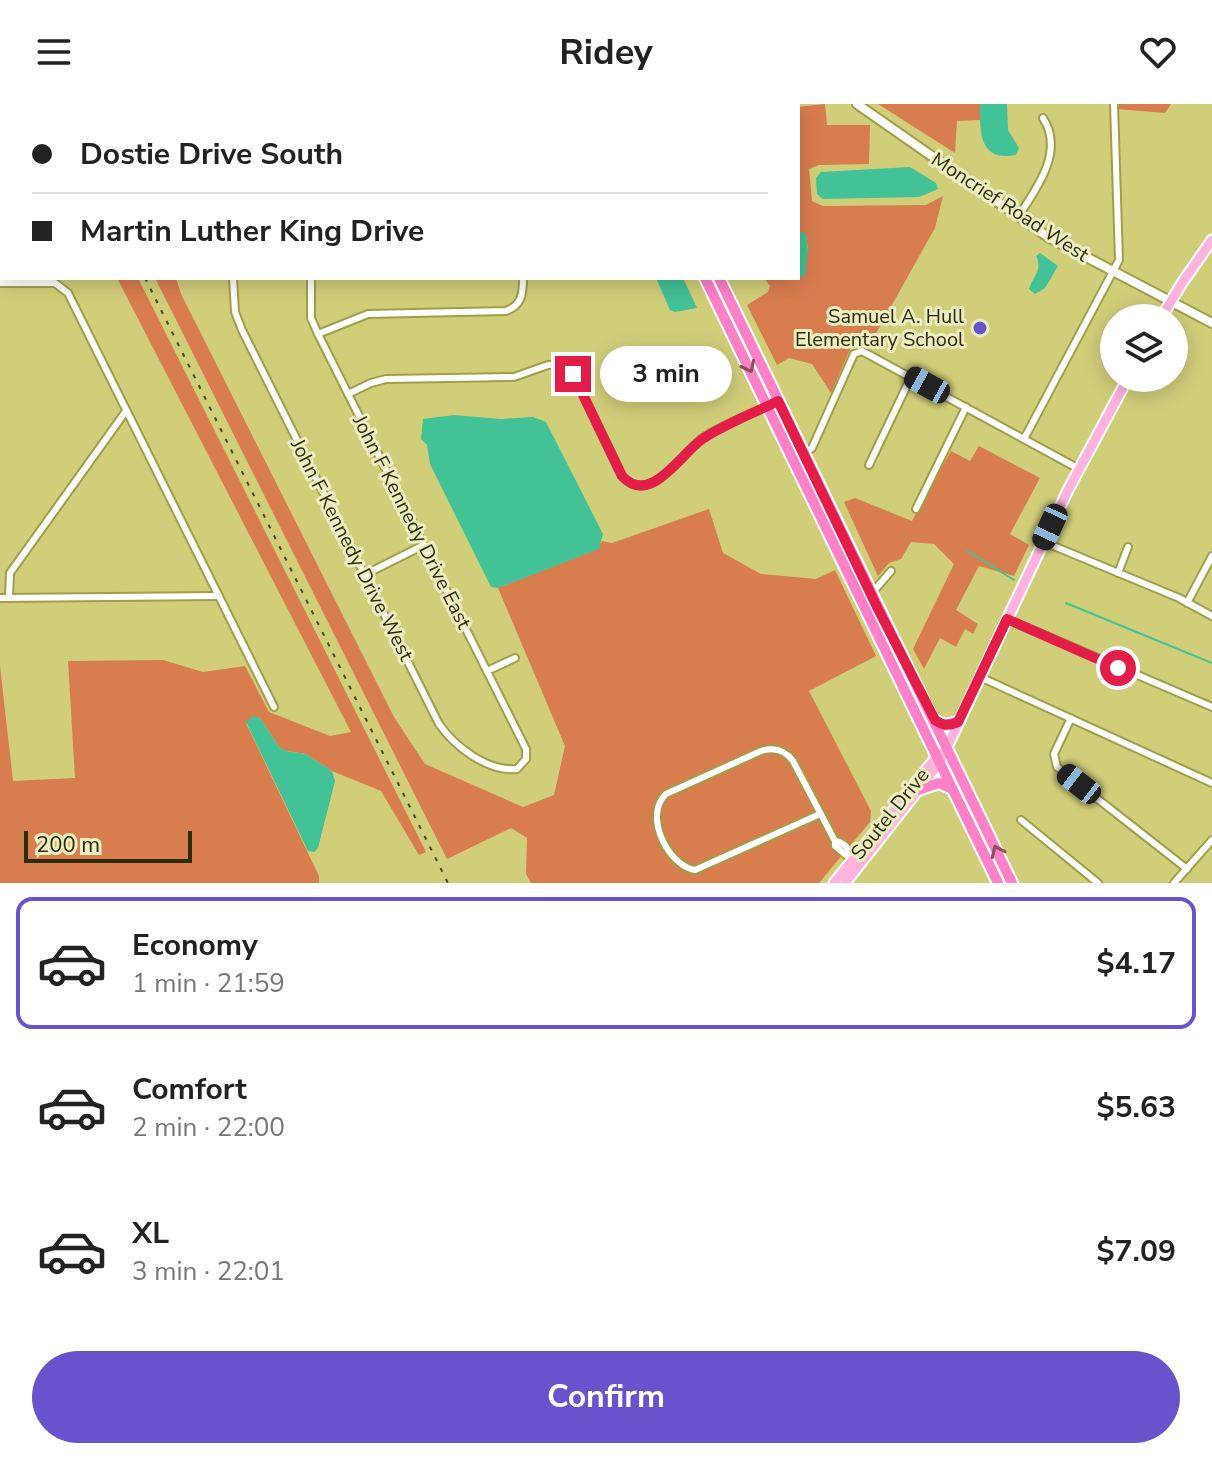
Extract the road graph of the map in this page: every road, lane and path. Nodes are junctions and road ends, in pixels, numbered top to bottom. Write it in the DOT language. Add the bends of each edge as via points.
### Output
graph roads {
  1 [pos="857,104"];
  2 [pos="1114,104"];
  3 [pos="1043,118"];
  4 [pos="1018,217"];
  5 [pos="1212,240"];
  6 [pos="1113,272"];
  7 [pos="233,280"];
  8 [pos="311,280"];
  9 [pos="523,280"];
  10 [pos="706,280"];
  11 [pos="720,280"];
  12 [pos="0,283"];
  13 [pos="1171,301"];
  14 [pos="1169,304"];
  15 [pos="1212,323"];
  16 [pos="318,334"];
  17 [pos="911,377"];
  18 [pos="1120,392"];
  19 [pos="348,394"];
  20 [pos="778,401"];
  21 [pos="767,406"];
  22 [pos="966,407"];
  23 [pos="126,411"];
  24 [pos="1024,439"];
  25 [pos="805,456"];
  26 [pos="795,462"];
  27 [pos="869,465"];
  28 [pos="1079,469"];
  29 [pos="916,509"];
  30 [pos="1043,542"];
  31 [pos="424,545"];
  32 [pos="1128,547"];
  33 [pos="1212,556"];
  34 [pos="891,571"];
  35 [pos="1118,573"];
  36 [pos="364,575"];
  37 [pos="0,577"];
  38 [pos="8,584"];
  39 [pos="872,593"];
  40 [pos="219,596"];
  41 [pos="9,597"];
  42 [pos="0,598"];
  43 [pos="1187,603"];
  44 [pos="872,610"];
  45 [pos="1212,616"];
  46 [pos="1007,619"];
  47 [pos="515,658"];
  48 [pos="487,671"];
  49 [pos="980,677"];
  50 [pos="274,707"];
  51 [pos="1212,707"];
  52 [pos="1071,718"];
  53 [pos="935,720"];
  54 [pos="958,722"];
  55 [pos="947,746"];
  56 [pos="938,759"];
  57 [pos="524,763"];
  58 [pos="1212,783"];
  59 [pos="918,790"];
  60 [pos="953,790"];
  61 [pos="820,814"];
  62 [pos="1021,820"];
  63 [pos="1212,840"];
  64 [pos="855,860"];
  65 [pos="1187,869"];
  66 [pos="834,883"];
  67 [pos="845,883"];
  68 [pos="998,883"];
  69 [pos="1012,883"];
  70 [pos="1098,883"];
  71 [pos="1174,883"];
  1 -- 4 [label="main road, Moncrief Road West"];
  2 -- 6 [label="street" via="1119,260"];
  3 -- 4 [label="street" via="1049,127 1048,161"];
  4 -- 6 [label="main road, Moncrief Road West"];
  5 -- 13 [label="main road"];
  6 -- 13 [label="main road, Moncrief Road West"];
  6 -- 24 [label="street"];
  7 -- 36 [label="street, John F Kennedy Drive West" via="242,330"];
  8 -- 16 [label="street, John F Kennedy Drive East" via="311,318"];
  9 -- 16 [label="street" via="521,299 506,311 377,312"];
  10 -- 21 [label="highway, one-way"];
  11 -- 20 [label="highway"];
  12 -- 23 [label="street" via="50,282 64,288"];
  13 -- 14 [label="main road"];
  13 -- 15 [label="main road, Moncrief Road West"];
  16 -- 19 [label="street, John F Kennedy Drive East"];
  17 -- 22 [label="street"];
  17 -- 25 [label="street" via="865,351 854,354"];
  17 -- 27 [label="street"];
  18 -- 28 [label="main road, Soutel Drive"];
  19 -- 21 [label="street" via="386,379 514,377 559,364 573,374 622,476 640,485 667,474 701,439"];
  19 -- 31 [label="street, John F Kennedy Drive East"];
  20 -- 21 [label="street"];
  20 -- 25 [label="highway"];
  21 -- 26 [label="highway"];
  22 -- 24 [label="street"];
  22 -- 29 [label="street"];
  23 -- 38 [label="street" via="10,573"];
  23 -- 40 [label="street"];
  24 -- 28 [label="street"];
  25 -- 26 [label="street"];
  25 -- 39 [label="highway"];
  26 -- 44 [label="highway"];
  28 -- 30 [label="main road, Soutel Drive"];
  30 -- 35 [label="street"];
  30 -- 46 [label="main road, Soutel Drive"];
  31 -- 36 [label="street"];
  31 -- 48 [label="street, John F Kennedy Drive East"];
  32 -- 35 [label="street"];
  33 -- 43 [label="street"];
  34 -- 39 [label="street"];
  35 -- 43 [label="street"];
  36 -- 57 [label="street, John F Kennedy Drive West" via="448,736 475,757 504,769"];
  37 -- 38 [label="street"];
  38 -- 41 [label="street"];
  39 -- 44 [label="highway"];
  40 -- 41 [label="street"];
  40 -- 50 [label="street"];
  41 -- 42 [label="street"];
  43 -- 45 [label="street"];
  44 -- 53 [label="highway"];
  44 -- 56 [label="highway"];
  46 -- 49 [label="main road, Soutel Drive"];
  46 -- 51 [label="street"];
  47 -- 48 [label="street"];
  48 -- 57 [label="street, John F Kennedy Drive East" via="526,749"];
  49 -- 52 [label="street"];
  49 -- 54 [label="main road, Soutel Drive"];
  52 -- 58 [label="street"];
  52 -- 65 [label="street" via="1054,754 1057,767"];
  53 -- 54 [label="highway" via="944,725"];
  53 -- 55 [label="highway"];
  54 -- 55 [label="main road, Soutel Drive"];
  55 -- 56 [label="main road, Soutel Drive"];
  69 -- 55 [label="highway, one-way"];
  56 -- 59 [label="main road, Soutel Drive"];
  56 -- 60 [label="highway"];
  56 -- 64 [label="main road, Soutel Drive"];
  59 -- 60 [label="highway" via="939,783"];
  59 -- 64 [label="main road, Soutel Drive"];
  60 -- 68 [label="highway"];
  61 -- 61 [label="street" via="793,761 774,749 666,794 655,813 675,862 695,870"];
  61 -- 64 [label="street" via="835,846"];
  62 -- 70 [label="street"];
  63 -- 65 [label="street"];
  64 -- 66 [label="main road, Soutel Drive"];
  64 -- 67 [label="main road, Soutel Drive"];
  65 -- 71 [label="street"];
}
